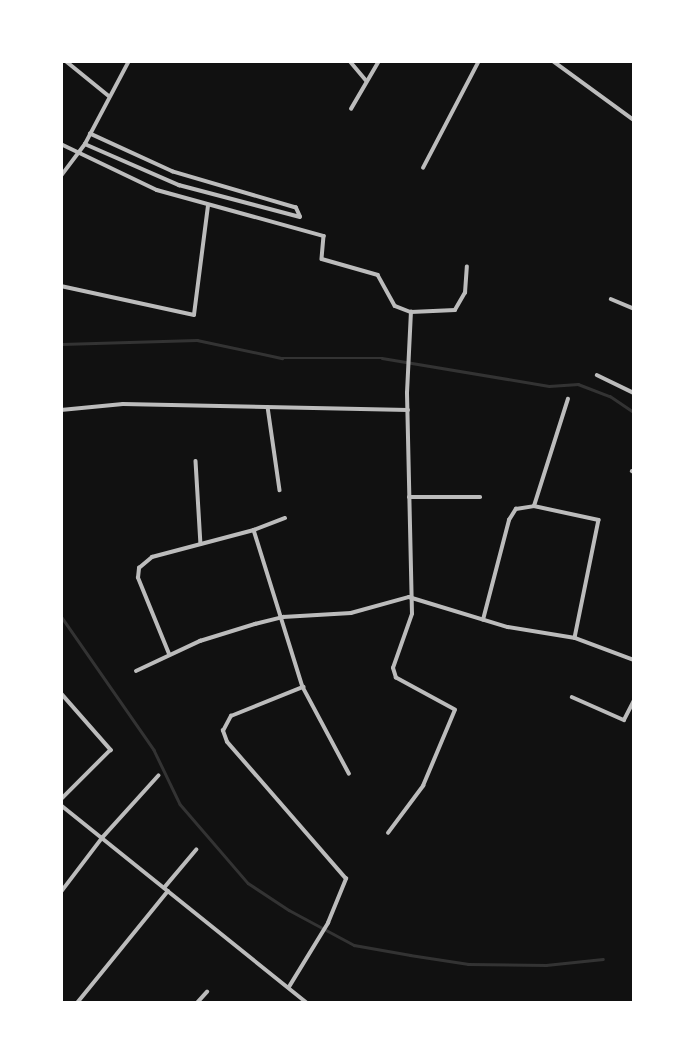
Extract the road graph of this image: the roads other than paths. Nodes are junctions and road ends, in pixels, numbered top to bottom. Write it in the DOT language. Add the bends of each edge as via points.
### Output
graph roads {
  1 [pos="66,61"];
  2 [pos="129,61"];
  3 [pos="350,61"];
  4 [pos="379,61"];
  5 [pos="479,61"];
  6 [pos="553,61"];
  7 [pos="366,80"];
  8 [pos="109,96"];
  9 [pos="351,108"];
  10 [pos="634,120"];
  11 [pos="90,134"];
  12 [pos="61,144"];
  13 [pos="85,144"];
  14 [pos="78,155"];
  15 [pos="423,168"];
  16 [pos="61,176"];
  17 [pos="208,206"];
  18 [pos="467,267"];
  19 [pos="61,286"];
  20 [pos="611,299"];
  21 [pos="634,309"];
  22 [pos="411,312"];
  23 [pos="597,374"];
  24 [pos="634,393"];
  25 [pos="568,399"];
  26 [pos="268,407"];
  27 [pos="61,410"];
  28 [pos="408,410"];
  29 [pos="196,461"];
  30 [pos="280,490"];
  31 [pos="409,497"];
  32 [pos="480,497"];
  33 [pos="534,506"];
  34 [pos="285,518"];
  35 [pos="254,530"];
  36 [pos="201,544"];
  37 [pos="409,597"];
  38 [pos="282,617"];
  39 [pos="483,620"];
  40 [pos="575,638"];
  41 [pos="169,654"];
  42 [pos="634,660"];
  43 [pos="136,671"];
  44 [pos="303,687"];
  45 [pos="61,693"];
  46 [pos="572,697"];
  47 [pos="634,700"];
  48 [pos="349,773"];
  49 [pos="158,776"];
  50 [pos="61,803"];
  51 [pos="388,833"];
  52 [pos="102,838"];
  53 [pos="196,850"];
  54 [pos="166,890"];
  55 [pos="61,892"];
  56 [pos="289,987"];
  57 [pos="207,992"];
  58 [pos="77,1003"];
  59 [pos="197,1003"];
  60 [pos="307,1003"];
  1 -- 8 [label="street"];
  2 -- 8 [label="street"];
  3 -- 7 [label="street"];
  4 -- 7 [label="street"];
  5 -- 15 [label="street"];
  6 -- 10 [label="street"];
  7 -- 9 [label="street"];
  8 -- 11 [label="street"];
  11 -- 13 [label="street"];
  11 -- 13 [label="street" via="173,172 296,208 300,217 179,185"];
  12 -- 14 [label="street"];
  13 -- 14 [label="street"];
  14 -- 16 [label="street"];
  14 -- 17 [label="street" via="156,190"];
  17 -- 19 [label="street" via="194,315"];
  17 -- 22 [label="street" via="324,236 322,259 378,275 395,306"];
  18 -- 22 [label="street" via="465,293 455,310"];
  20 -- 21 [label="street"];
  22 -- 28 [label="street"];
  23 -- 24 [label="street"];
  25 -- 33 [label="street"];
  26 -- 27 [label="street" via="123,404"];
  26 -- 28 [label="street"];
  26 -- 30 [label="street"];
  28 -- 31 [label="street"];
  29 -- 36 [label="street"];
  31 -- 32 [label="street"];
  31 -- 37 [label="street"];
  33 -- 39 [label="street" via="516,509 509,520"];
  33 -- 40 [label="street" via="599,520"];
  34 -- 35 [label="street"];
  35 -- 36 [label="street"];
  35 -- 38 [label="street"];
  36 -- 41 [label="street" via="152,557 139,568 138,578"];
  37 -- 38 [label="street" via="351,612"];
  37 -- 39 [label="street"];
  37 -- 51 [label="street" via="412,614 395,656 394,673 455,710 423,786"];
  38 -- 41 [label="street"];
  38 -- 44 [label="street"];
  39 -- 40 [label="street" via="531,633"];
  40 -- 42 [label="street"];
  41 -- 43 [label="street"];
  44 -- 48 [label="street"];
  44 -- 56 [label="street" via="231,716 223,731 227,742 345,874 345,890"];
  45 -- 50 [label="street" via="111,750"];
  46 -- 47 [label="street" via="624,720"];
  49 -- 52 [label="street"];
  50 -- 52 [label="street"];
  52 -- 54 [label="street"];
  52 -- 55 [label="street"];
  53 -- 54 [label="street"];
  54 -- 56 [label="street"];
  54 -- 58 [label="street"];
  56 -- 60 [label="street"];
  57 -- 59 [label="street"];
}
